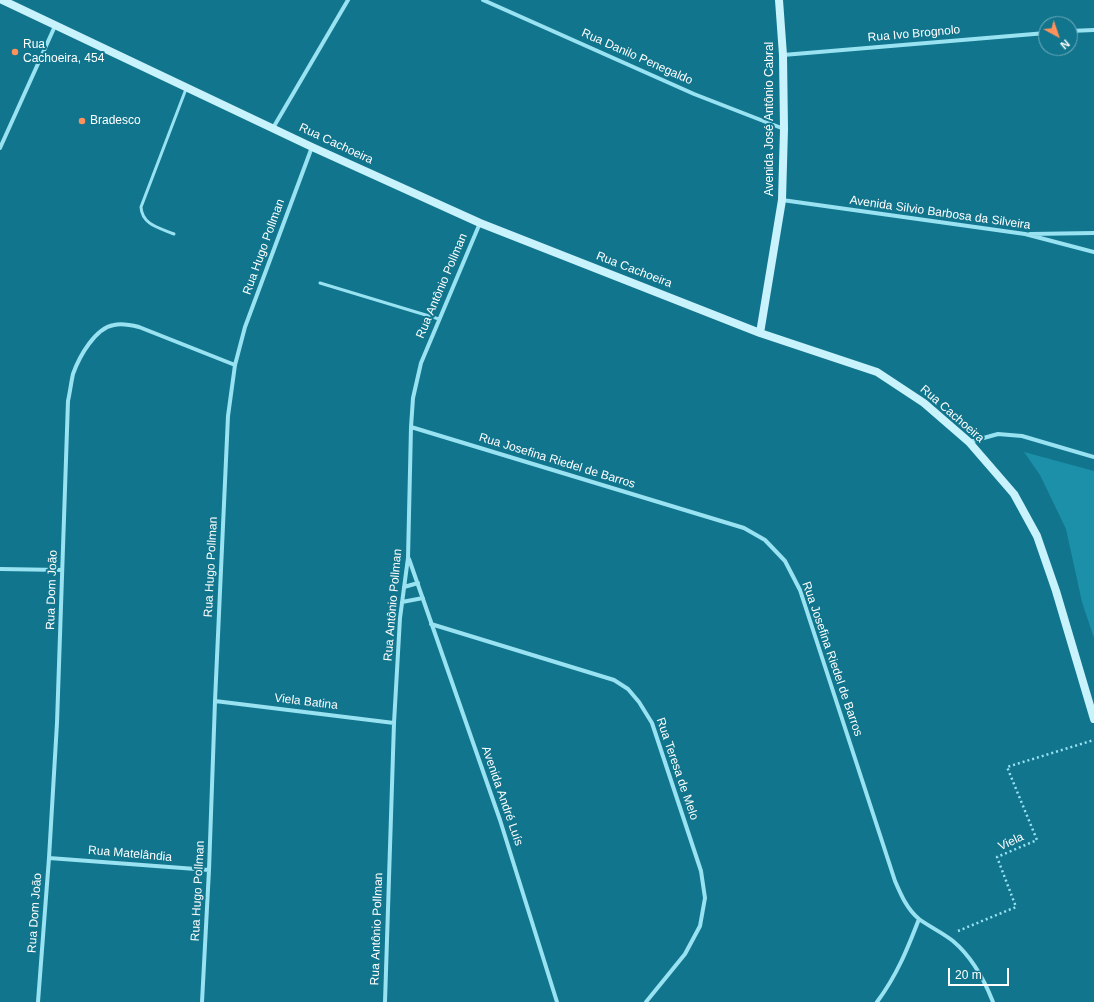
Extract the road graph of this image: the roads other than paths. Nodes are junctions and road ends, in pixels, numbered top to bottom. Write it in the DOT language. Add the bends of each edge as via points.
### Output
graph roads {
  1 [pos="2,0"];
  2 [pos="348,0"];
  3 [pos="483,0"];
  4 [pos="779,0"];
  5 [pos="55,26"];
  6 [pos="1094,30"];
  7 [pos="1078,31"];
  8 [pos="1038,34"];
  9 [pos="783,55"];
  10 [pos="186,87"];
  11 [pos="273,128"];
  12 [pos="784,129"];
  13 [pos="312,147"];
  14 [pos="0,148"];
  15 [pos="782,200"];
  16 [pos="480,223"];
  17 [pos="1094,233"];
  18 [pos="174,234"];
  19 [pos="1025,234"];
  20 [pos="1094,252"];
  21 [pos="320,283"];
  22 [pos="439,319"];
  23 [pos="760,333"];
  24 [pos="235,365"];
  25 [pos="411,427"];
  26 [pos="969,442"];
  27 [pos="1094,457"];
  28 [pos="408,558"];
  29 [pos="0,569"];
  30 [pos="62,570"];
  31 [pos="418,583"];
  32 [pos="404,587"];
  33 [pos="423,598"];
  34 [pos="402,602"];
  35 [pos="431,624"];
  36 [pos="215,701"];
  37 [pos="1094,719"];
  38 [pos="394,723"];
  39 [pos="49,858"];
  40 [pos="210,870"];
  41 [pos="919,919"];
  42 [pos="38,1002"];
  43 [pos="202,1002"];
  44 [pos="384,1002"];
  45 [pos="557,1002"];
  46 [pos="646,1002"];
  47 [pos="878,1002"];
  48 [pos="993,1002"];
  1 -- 5 [label="main road, Rua Cachoeira"];
  2 -- 11 [label="street"];
  3 -- 12 [label="street, Rua Danilo Penegaldo" via="694,94"];
  4 -- 9 [label="main road, Avenida José Antônio Cabral"];
  5 -- 10 [label="main road, Rua Cachoeira"];
  5 -- 14 [label="street"];
  6 -- 7 [label="street"];
  8 -- 9 [label="street, Rua Ivo Brognolo"];
  9 -- 12 [label="main road, Avenida José Antônio Cabral"];
  10 -- 11 [label="main road, Rua Cachoeira"];
  10 -- 18 [label="lane" via="141,207 145,219 151,224"];
  11 -- 13 [label="main road, Rua Cachoeira"];
  12 -- 15 [label="main road, Avenida José Antônio Cabral"];
  13 -- 16 [label="main road, Rua Cachoeira"];
  13 -- 24 [label="street, Rua Hugo Pollman" via="245,327"];
  15 -- 19 [label="street, Avenida Silvio Barbosa da Silveira"];
  15 -- 23 [label="main road, Avenida José Antônio Cabral"];
  16 -- 22 [label="street, Rua Antônio Pollman"];
  16 -- 23 [label="main road, Rua Cachoeira"];
  17 -- 19 [label="street"];
  19 -- 20 [label="street, Avenida Silvio Barbosa da Silveira"];
  21 -- 22 [label="lane"];
  22 -- 25 [label="street, Rua Antônio Pollman" via="421,363 413,398"];
  23 -- 26 [label="main road, Rua Cachoeira" via="877,372 924,403"];
  24 -- 30 [label="street, Rua Dom João" via="126,324 113,325 93,338 78,361 70,385"];
  24 -- 36 [label="street, Rua Hugo Pollman" via="228,416"];
  25 -- 28 [label="street, Rua Antônio Pollman"];
  25 -- 41 [label="street, Rua Josefina Riedel de Barros" via="744,528 765,540 785,561 800,590 895,881 905,902"];
  26 -- 27 [label="street" via="998,434 1022,436"];
  26 -- 37 [label="main road, Rua Cachoeira" via="1014,494 1036,536 1056,591"];
  28 -- 31 [label="street, Avenida André Luís"];
  28 -- 32 [label="street, Rua Antônio Pollman"];
  29 -- 30 [label="street"];
  30 -- 39 [label="street, Rua Dom João"];
  31 -- 32 [label="street"];
  31 -- 33 [label="street, Avenida André Luís"];
  32 -- 34 [label="street, Rua Antônio Pollman"];
  33 -- 34 [label="street"];
  33 -- 35 [label="street, Avenida André Luís"];
  34 -- 38 [label="street, Rua Antônio Pollman"];
  35 -- 45 [label="street, Avenida André Luís" via="500,820"];
  35 -- 46 [label="street, Rua Teresa de Melo" via="614,680 628,689 652,723 701,871 705,898 700,926 685,954"];
  36 -- 38 [label="street, Viela Batina"];
  36 -- 40 [label="street, Rua Hugo Pollman"];
  38 -- 44 [label="street, Rua Antônio Pollman"];
  39 -- 40 [label="street, Rua Matelândia"];
  39 -- 42 [label="street, Rua Dom João"];
  40 -- 43 [label="street, Rua Hugo Pollman"];
  41 -- 47 [label="street" via="905,955"];
  41 -- 48 [label="street, Rua Josefina Riedel de Barros" via="952,941 971,960"];
}
